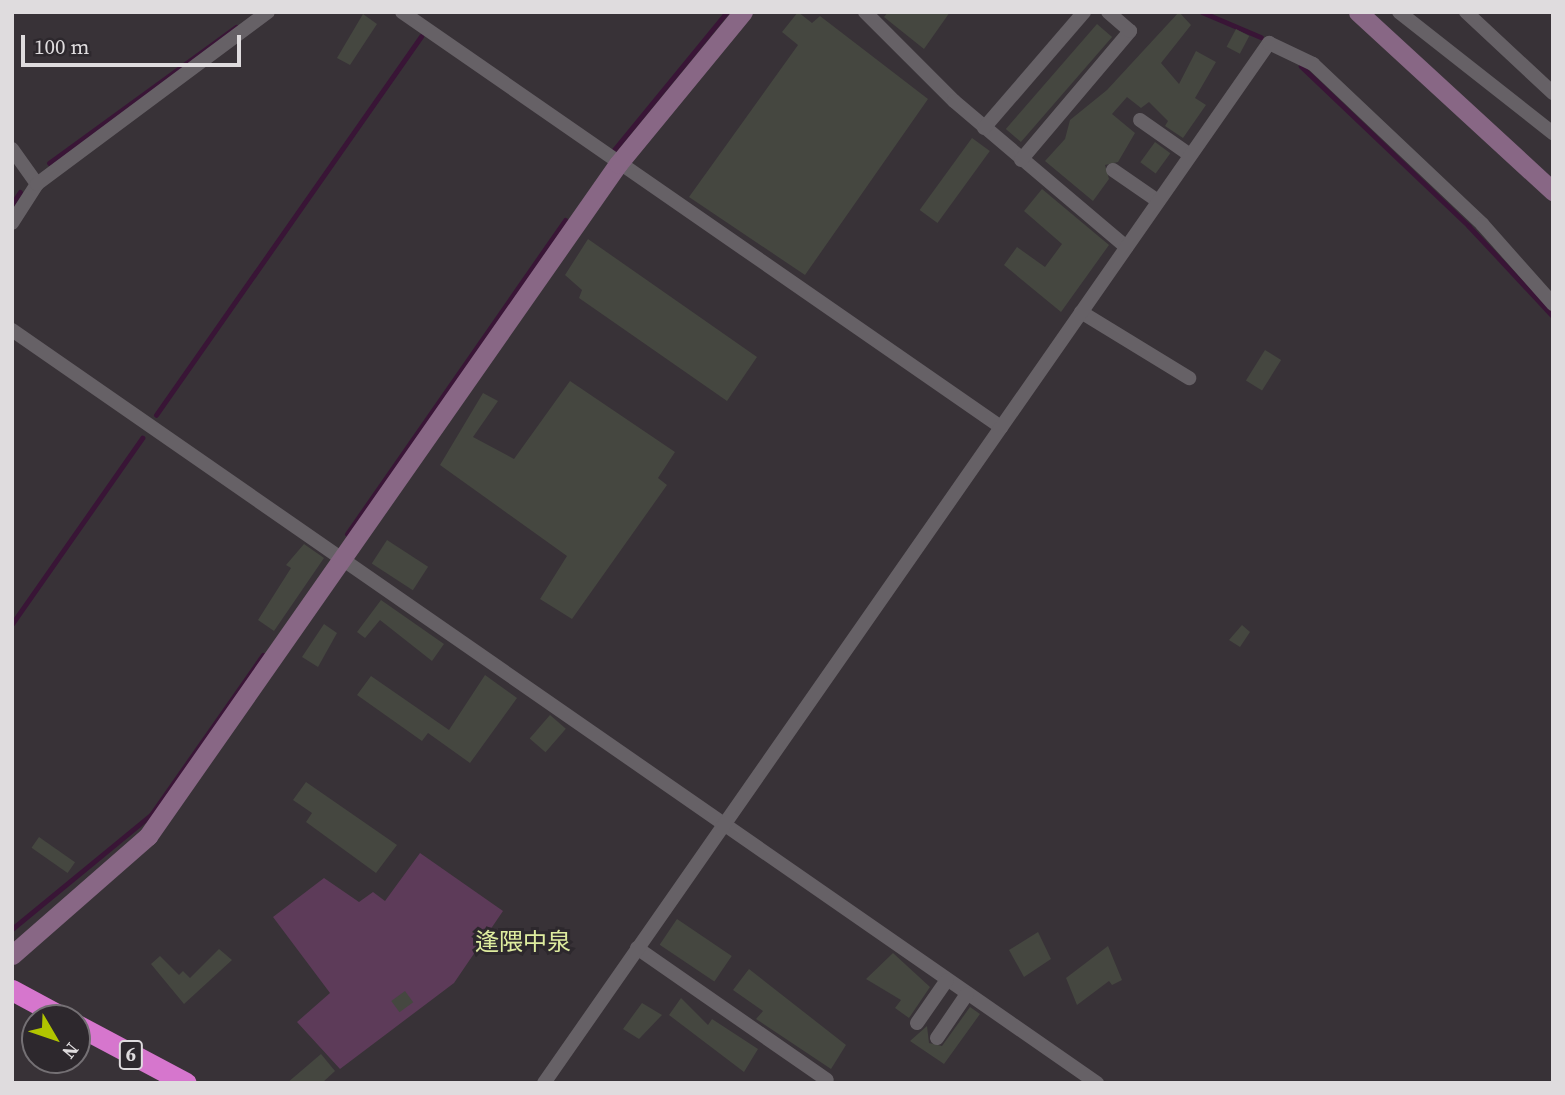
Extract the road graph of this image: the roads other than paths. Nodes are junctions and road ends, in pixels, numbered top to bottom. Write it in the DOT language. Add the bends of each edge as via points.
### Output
graph roads {
  1 [pos="268,12"];
  2 [pos="402,12"];
  3 [pos="743,12"];
  4 [pos="865,12"];
  5 [pos="1084,12"];
  6 [pos="1108,12"];
  7 [pos="1358,12"];
  8 [pos="1399,12"];
  9 [pos="1466,12"];
  10 [pos="1553,93"];
  11 [pos="1140,120"];
  12 [pos="984,128"];
  13 [pos="1553,132"];
  14 [pos="12,149"];
  15 [pos="1190,155"];
  16 [pos="1020,160"];
  17 [pos="618,164"];
  18 [pos="1113,170"];
  19 [pos="37,184"];
  20 [pos="1553,191"];
  21 [pos="1158,201"];
  22 [pos="12,223"];
  23 [pos="1126,247"];
  24 [pos="1553,304"];
  25 [pos="1081,312"];
  26 [pos="12,330"];
  27 [pos="1189,378"];
  28 [pos="1001,427"];
  29 [pos="342,560"];
  30 [pos="724,826"];
  31 [pos="637,948"];
  32 [pos="12,955"];
  33 [pos="947,980"];
  34 [pos="12,990"];
  35 [pos="967,994"];
  36 [pos="38,1004"];
  37 [pos="917,1023"];
  38 [pos="91,1032"];
  39 [pos="937,1038"];
  40 [pos="827,1080"];
  41 [pos="186,1083"];
  42 [pos="544,1083"];
  43 [pos="1097,1083"];
  1 -- 19 [label="street"];
  2 -- 17 [label="street"];
  3 -- 17 [label="street"];
  4 -- 12 [label="street"];
  5 -- 12 [label="street"];
  6 -- 16 [label="street" via="1130,31"];
  7 -- 20 [label="street"];
  8 -- 13 [label="street"];
  9 -- 10 [label="street"];
  11 -- 15 [label="street"];
  12 -- 16 [label="street"];
  14 -- 19 [label="street"];
  15 -- 21 [label="street"];
  15 -- 24 [label="street" via="1269,43 1277,43 1313,64 1382,128 1482,224"];
  16 -- 23 [label="street"];
  17 -- 28 [label="street"];
  17 -- 29 [label="street"];
  18 -- 21 [label="street"];
  19 -- 22 [label="street"];
  21 -- 23 [label="street"];
  23 -- 25 [label="street"];
  25 -- 27 [label="street"];
  25 -- 28 [label="street"];
  26 -- 29 [label="street"];
  28 -- 30 [label="street"];
  29 -- 30 [label="street"];
  29 -- 32 [label="street" via="148,836"];
  30 -- 31 [label="street"];
  30 -- 33 [label="street"];
  31 -- 40 [label="street"];
  31 -- 42 [label="street"];
  33 -- 35 [label="street"];
  33 -- 37 [label="street"];
  34 -- 36 [label="highway"];
  35 -- 39 [label="street"];
  35 -- 43 [label="street"];
  38 -- 41 [label="highway, 6"];
}
